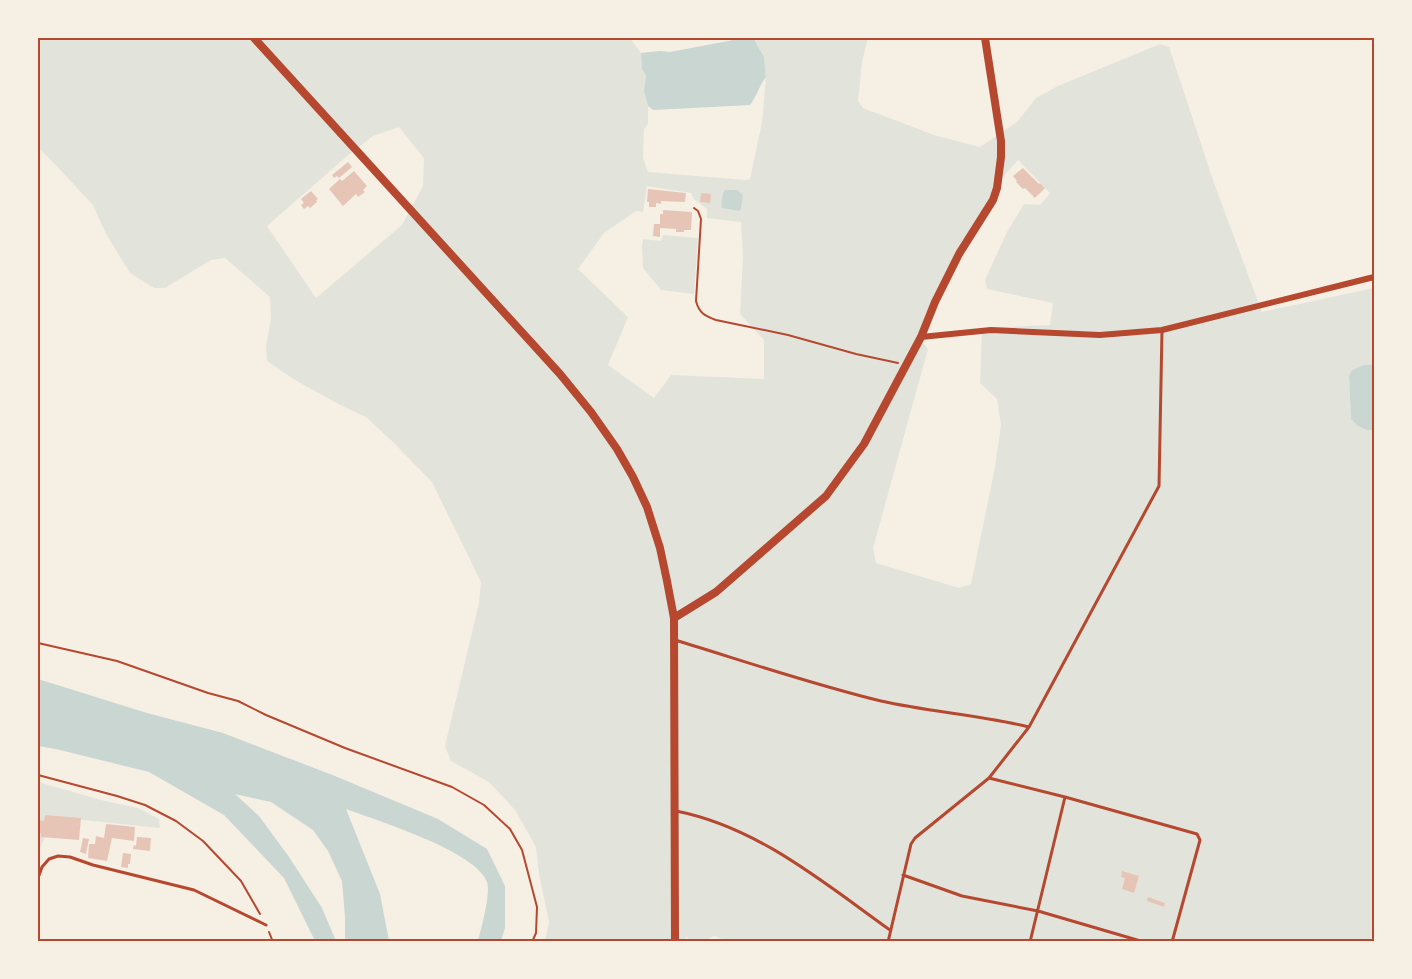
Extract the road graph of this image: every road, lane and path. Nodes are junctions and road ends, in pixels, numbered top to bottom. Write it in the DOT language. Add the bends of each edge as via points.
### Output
graph roads {
  1 [pos="254,38"];
  2 [pos="985,38"];
  3 [pos="694,208"];
  4 [pos="1374,278"];
  5 [pos="1162,330"];
  6 [pos="921,337"];
  7 [pos="906,365"];
  8 [pos="674,618"];
  9 [pos="674,640"];
  10 [pos="38,643"];
  11 [pos="1029,727"];
  12 [pos="38,776"];
  13 [pos="989,778"];
  14 [pos="1065,797"];
  15 [pos="675,811"];
  16 [pos="903,875"];
  17 [pos="38,878"];
  18 [pos="1038,911"];
  19 [pos="266,925"];
  20 [pos="890,930"];
  21 [pos="532,942"];
  22 [pos="675,942"];
  23 [pos="888,942"];
  24 [pos="1030,942"];
  25 [pos="1144,942"];
  26 [pos="1172,942"];
  1 -- 8 [label="street" via="591,411 617,449 646,507 660,548"];
  2 -- 6 [label="street" via="1001,141 997,188 993,201 959,254"];
  3 -- 7 [label="path" via="700,219 696,301 705,316"];
  4 -- 5 [label="street"];
  5 -- 6 [label="street" via="1100,335 991,330"];
  5 -- 11 [label="lane" via="1159,486"];
  6 -- 7 [label="street"];
  7 -- 8 [label="street" via="864,444 826,496 716,592"];
  8 -- 9 [label="street"];
  9 -- 11 [label="lane" via="879,700"];
  9 -- 15 [label="street"];
  10 -- 21 [label="path" via="117,661 238,700 345,748 452,788 484,805 510,829 522,850 537,907"];
  11 -- 13 [label="lane"];
  12 -- 19 [label="path" via="145,805 176,821 203,841 241,881"];
  13 -- 14 [label="lane"];
  13 -- 16 [label="lane" via="915,838"];
  14 -- 18 [label="lane"];
  14 -- 26 [label="lane" via="1197,834 1200,840"];
  15 -- 20 [label="lane" via="729,827 790,859"];
  15 -- 22 [label="street"];
  16 -- 18 [label="lane" via="962,896"];
  16 -- 20 [label="lane"];
  17 -- 19 [label="lane" via="49,859 58,855 70,857 194,890"];
  18 -- 24 [label="lane"];
  18 -- 25 [label="lane"];
  20 -- 23 [label="lane"];
}
